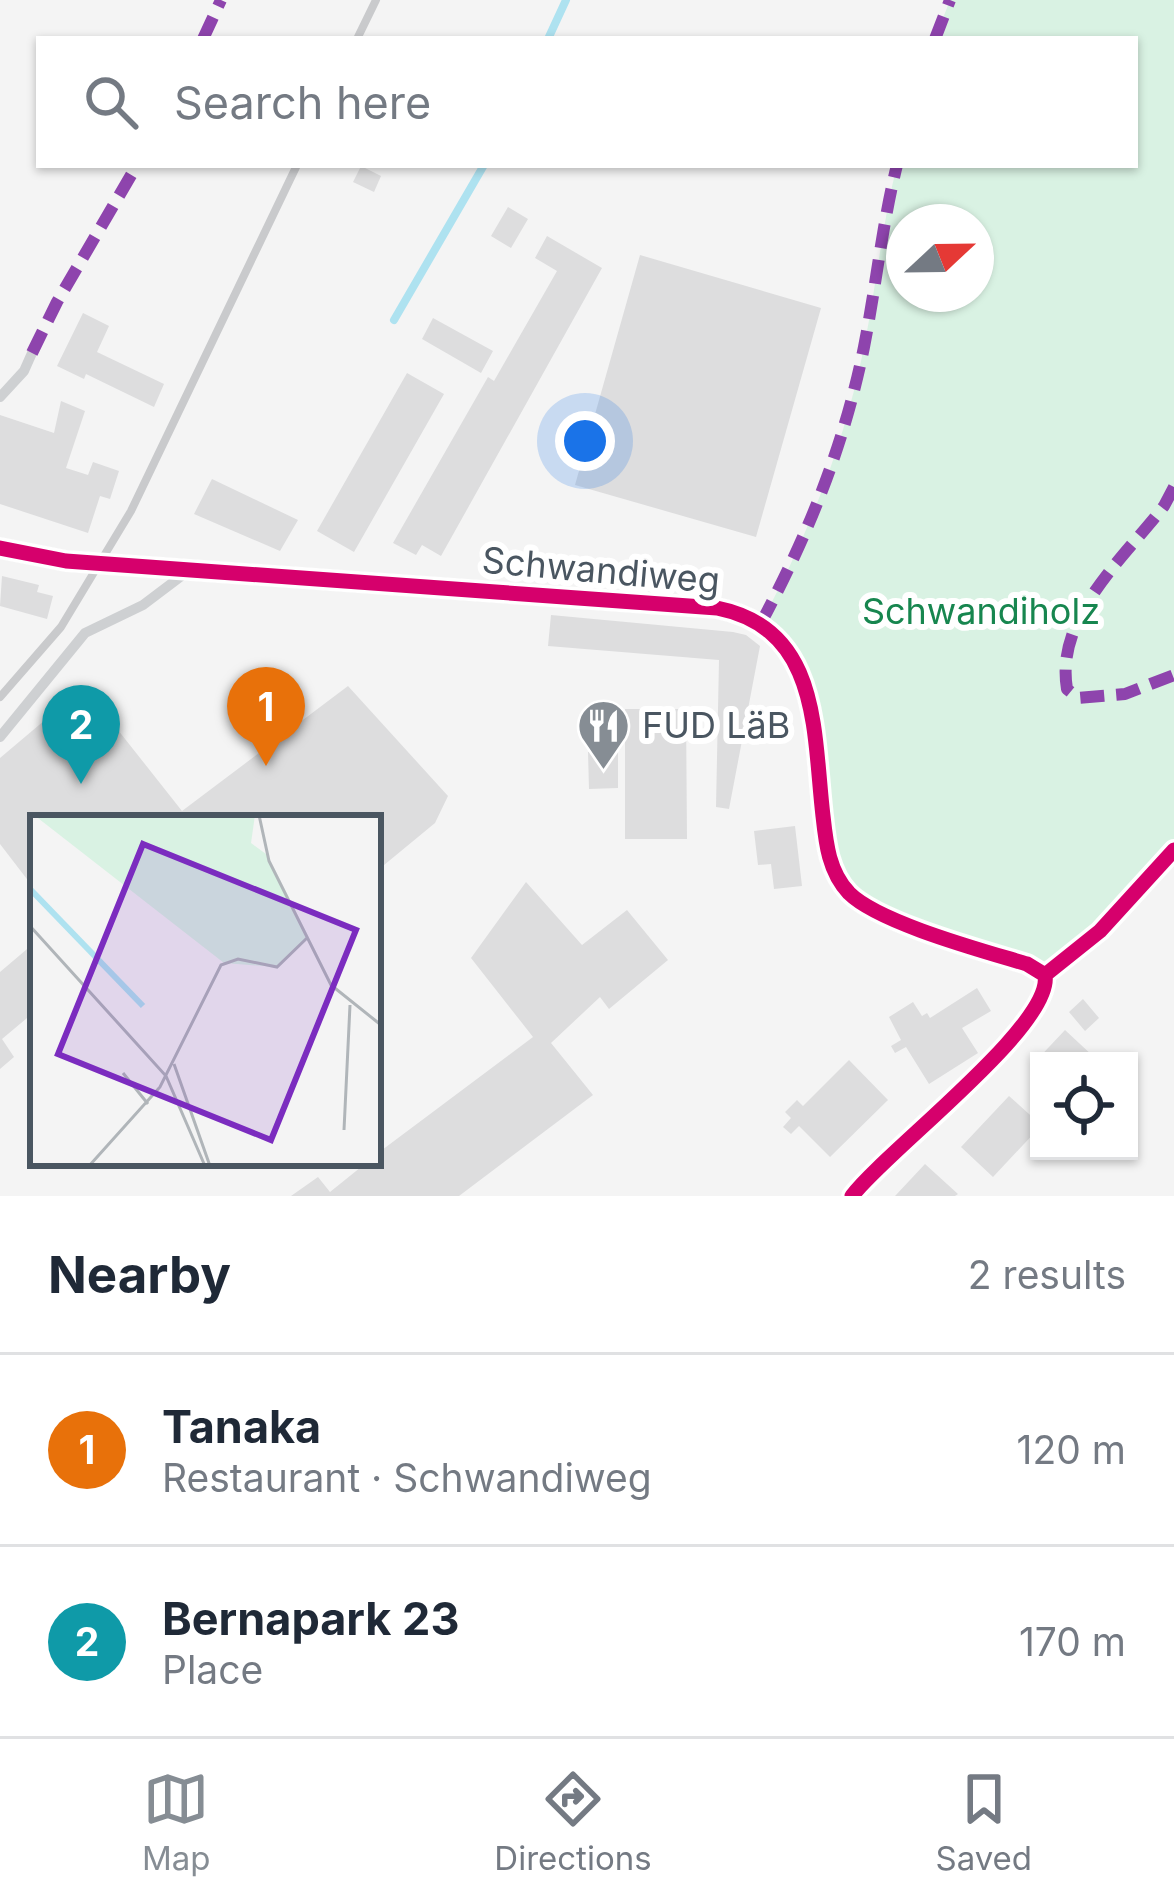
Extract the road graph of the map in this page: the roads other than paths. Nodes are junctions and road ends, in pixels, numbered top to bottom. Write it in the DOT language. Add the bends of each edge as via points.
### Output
graph roads {
  1 [pos="32,353"];
  2 [pos="0,397"];
  3 [pos="0,548"];
  4 [pos="190,569"];
  5 [pos="0,737"];
  6 [pos="1174,850"];
  7 [pos="1045,975"];
  8 [pos="852,1196"];
  1 -- 2 [label="lane"];
  3 -- 4 [label="street, Schwandiweg"];
  4 -- 5 [label="lane" via="85,633"];
  4 -- 7 [label="street, Schwandiweg" via="746,615 784,644 805,683 826,840 844,887 879,913"];
  6 -- 7 [label="street" via="1100,932"];
  7 -- 8 [label="street" via="1042,996 991,1063"];
}
